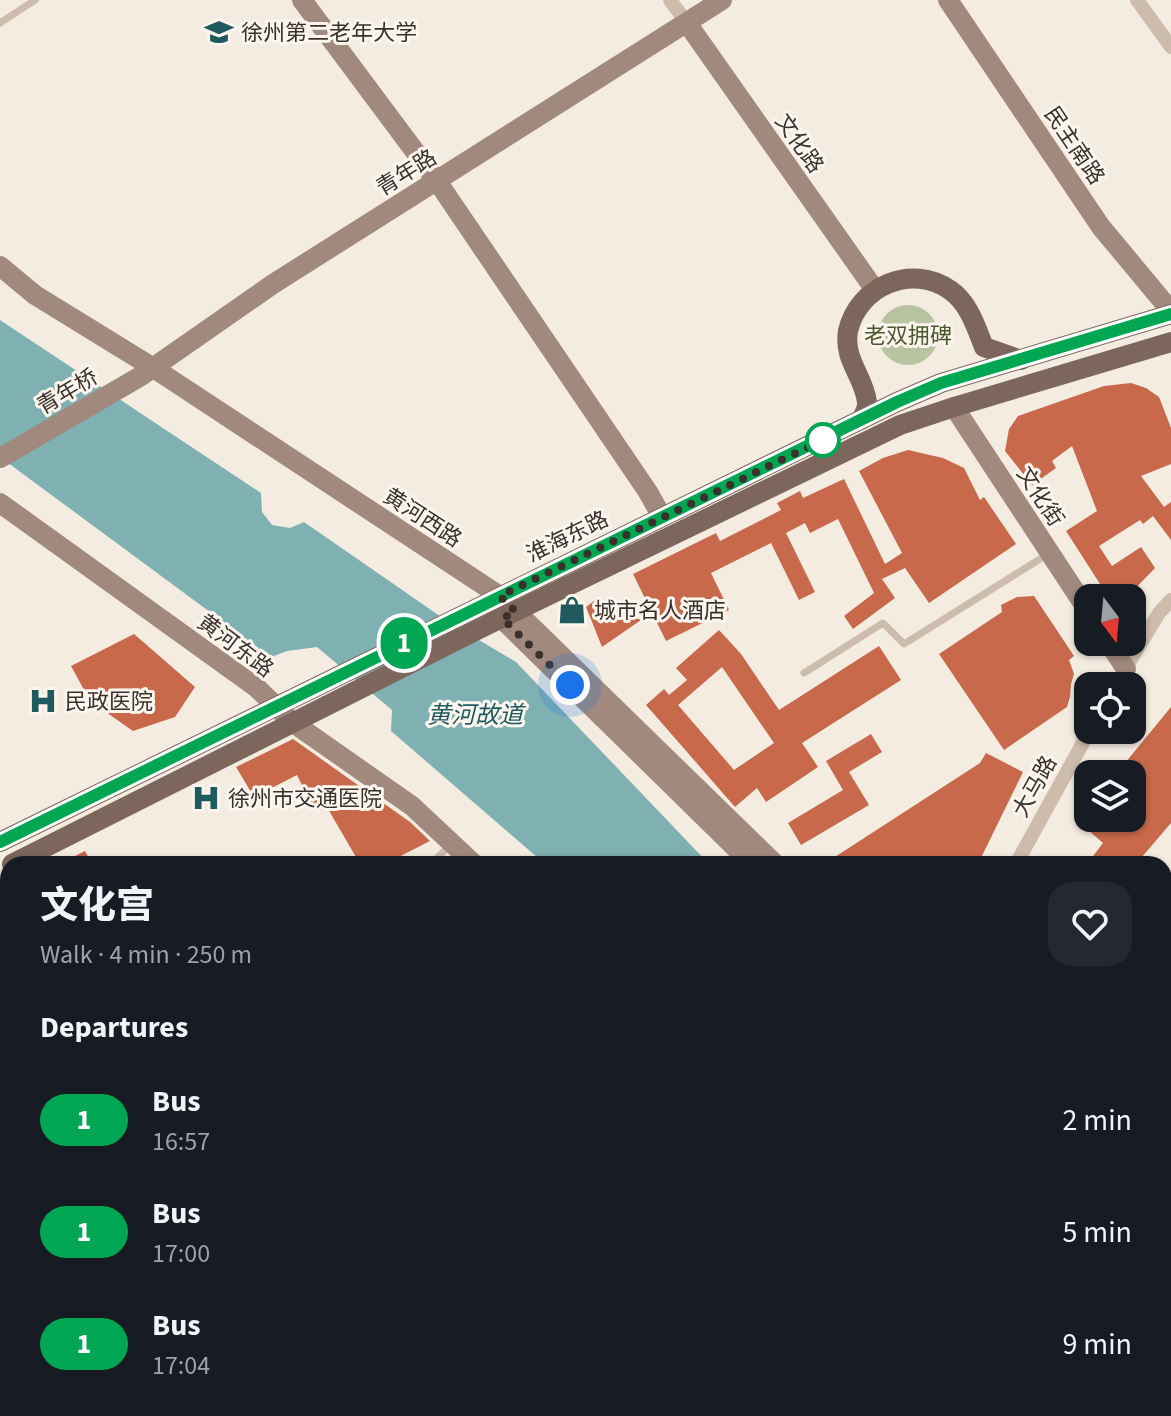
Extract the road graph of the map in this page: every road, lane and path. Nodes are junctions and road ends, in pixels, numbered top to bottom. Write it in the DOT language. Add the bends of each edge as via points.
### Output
graph roads {
  1 [pos="35,0"];
  2 [pos="302,0"];
  3 [pos="670,0"];
  4 [pos="722,0"];
  5 [pos="948,0"];
  6 [pos="1137,0"];
  7 [pos="0,23"];
  8 [pos="687,23"];
  9 [pos="1171,47"];
  10 [pos="437,181"];
  11 [pos="0,266"];
  12 [pos="0,283"];
  13 [pos="875,290"];
  14 [pos="1171,312"];
  15 [pos="1171,342"];
  16 [pos="1021,360"];
  17 [pos="146,371"];
  18 [pos="118,389"];
  19 [pos="954,407"];
  20 [pos="862,419"];
  21 [pos="0,458"];
  22 [pos="0,503"];
  23 [pos="662,517"];
  24 [pos="1050,553"];
  25 [pos="1074,590"];
  26 [pos="492,599"];
  27 [pos="1171,600"];
  28 [pos="509,615"];
  29 [pos="1124,672"];
  30 [pos="804,673"];
  31 [pos="332,692"];
  32 [pos="276,706"];
  33 [pos="292,722"];
  34 [pos="1082,744"];
  35 [pos="0,842"];
  36 [pos="452,843"];
  37 [pos="28,856"];
  38 [pos="439,856"];
  39 [pos="466,856"];
  40 [pos="744,856"];
  41 [pos="766,856"];
  42 [pos="1020,856"];
  1 -- 7 [label="lane"];
  2 -- 10 [label="street"];
  3 -- 8 [label="street"];
  4 -- 8 [label="street, 青年路"];
  5 -- 14 [label="street, 民主南路" via="1101,227"];
  6 -- 9 [label="street"];
  8 -- 10 [label="street, 青年路"];
  8 -- 13 [label="street, 文化路"];
  10 -- 17 [label="street, 青年路"];
  10 -- 23 [label="street"];
  11 -- 17 [label="street, 黄河西路"];
  12 -- 17 [label="street, 黄河西路" via="26,305"];
  13 -- 16 [label="main road" via="909,278 931,280 966,306 984,347"];
  13 -- 20 [label="main road" via="855,311 848,332 848,354 868,403"];
  14 -- 16 [label="main road, 淮海东路"];
  15 -- 19 [label="main road, 淮海东路"];
  16 -- 20 [label="main road, 淮海东路" via="941,383"];
  17 -- 18 [label="street, 青年路"];
  17 -- 26 [label="street, 黄河西路"];
  18 -- 21 [label="street, 青年桥"];
  19 -- 24 [label="street, 文化街"];
  19 -- 28 [label="main road, 淮海东路" via="900,425"];
  20 -- 23 [label="main road, 淮海东路"];
  22 -- 32 [label="street, 黄河东路"];
  23 -- 26 [label="main road, 淮海东路"];
  24 -- 25 [label="street, 文化街"];
  24 -- 30 [label="lane" via="904,644 883,623"];
  26 -- 28 [label="street, 黄河西路"];
  26 -- 31 [label="main road, 淮海东路"];
  27 -- 29 [label="street"];
  28 -- 31 [label="main road, 淮海东路"];
  28 -- 40 [label="street, 黄河西路"];
  28 -- 41 [label="street, 黄河西路"];
  31 -- 32 [label="main road, 淮海东路"];
  31 -- 33 [label="main road, 淮海东路"];
  32 -- 33 [label="street, 黄河东路"];
  32 -- 35 [label="main road, 淮海东路"];
  33 -- 36 [label="street, 黄河东路" via="412,806"];
  33 -- 37 [label="main road, 淮海东路"];
  34 -- 42 [label="street, 大马路"];
  36 -- 38 [label="lane"];
  36 -- 39 [label="street, 黄河东路"];
}
